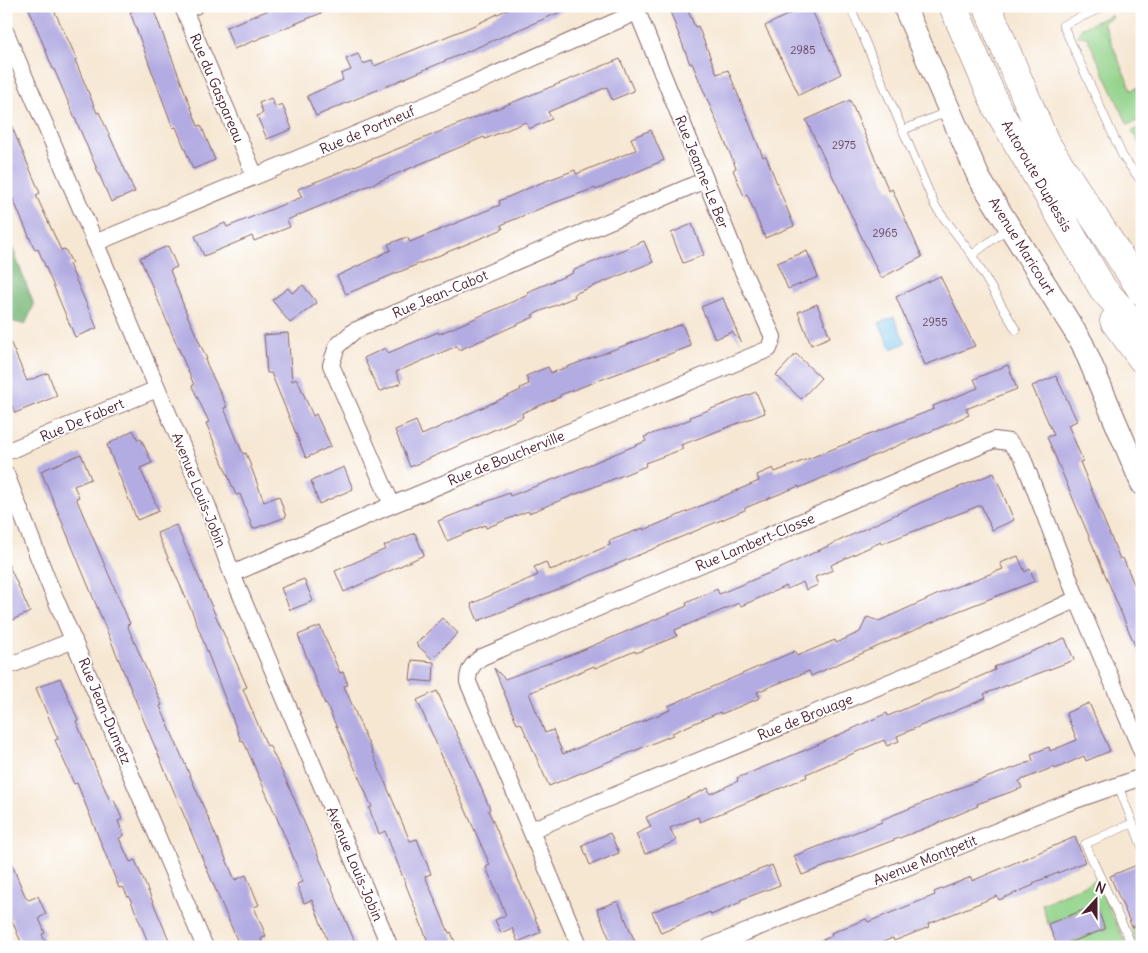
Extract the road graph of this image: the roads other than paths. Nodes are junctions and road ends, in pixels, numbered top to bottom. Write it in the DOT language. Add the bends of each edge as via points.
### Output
graph roads {
  1 [pos="194,6"];
  2 [pos="850,6"];
  3 [pos="904,6"];
  4 [pos="953,6"];
  5 [pos="987,6"];
  6 [pos="1106,6"];
  7 [pos="636,9"];
  8 [pos="6,33"];
  9 [pos="997,108"];
  10 [pos="949,111"];
  11 [pos="903,130"];
  12 [pos="255,176"];
  13 [pos="705,180"];
  14 [pos="1142,182"];
  15 [pos="1010,226"];
  16 [pos="95,242"];
  17 [pos="972,255"];
  18 [pos="1142,291"];
  19 [pos="1016,330"];
  20 [pos="1142,334"];
  21 [pos="773,337"];
  22 [pos="1142,359"];
  23 [pos="157,388"];
  24 [pos="6,452"];
  25 [pos="6,474"];
  26 [pos="1142,484"];
  27 [pos="392,505"];
  28 [pos="232,574"];
  29 [pos="1077,598"];
  30 [pos="74,640"];
  31 [pos="6,667"];
  32 [pos="1142,752"];
  33 [pos="1142,776"];
  34 [pos="1118,785"];
  35 [pos="1133,823"];
  36 [pos="532,830"];
  37 [pos="1142,846"];
  38 [pos="205,947"];
  39 [pos="390,947"];
  40 [pos="580,947"];
  41 [pos="709,947"];
  42 [pos="1129,947"];
  1 -- 12 [label="street, Rue du Gaspareau" via="184,10"];
  2 -- 11 [label="lane"];
  3 -- 10 [label="street, Avenue Maricourt"];
  4 -- 9 [label="highway, Autoroute Duplessis"];
  5 -- 18 [label="highway, Autoroute Duplessis" via="1045,142"];
  6 -- 14 [label="lane" via="1063,25 1123,157"];
  7 -- 12 [label="street, Rue de Portneuf" via="431,103"];
  7 -- 13 [label="street, Rue Jeanne-Le Ber"];
  8 -- 16 [label="street, Avenue Louis-Jobin"];
  9 -- 20 [label="highway, Autoroute Duplessis" via="1103,289"];
  9 -- 22 [label="highway" via="1008,145 1087,285"];
  10 -- 11 [label="lane"];
  10 -- 15 [label="street, Avenue Maricourt" via="979,178"];
  11 -- 17 [label="lane" via="935,206"];
  12 -- 16 [label="street, Rue de Portneuf"];
  13 -- 21 [label="street, Rue Jeanne-Le Ber"];
  13 -- 27 [label="street, Rue Jean-Cabot" via="354,331 337,346 331,365"];
  15 -- 17 [label="lane"];
  15 -- 26 [label="street, Avenue Maricourt" via="1082,343"];
  16 -- 23 [label="street, Avenue Louis-Jobin"];
  17 -- 19 [label="lane"];
  21 -- 27 [label="street, Rue de Boucherville" via="769,349"];
  23 -- 24 [label="street, Rue De Fabert"];
  23 -- 28 [label="street, Avenue Louis-Jobin"];
  25 -- 30 [label="street, Rue Jean-Dumetz"];
  27 -- 28 [label="street, Rue de Boucherville"];
  28 -- 39 [label="street, Avenue Louis-Jobin"];
  29 -- 32 [label="street, Rue Lambert-Closse"];
  29 -- 36 [label="street, Rue de Brouage" via="965,651"];
  29 -- 36 [label="street, Rue Lambert-Closse" via="1022,456 1009,442 994,440 482,657 473,663 468,672 468,682"];
  30 -- 31 [label="street"];
  30 -- 38 [label="street, Rue Jean-Dumetz"];
  33 -- 34 [label="street, Avenue Montpetit"];
  34 -- 35 [label="lane"];
  34 -- 41 [label="street, Avenue Montpetit"];
  35 -- 37 [label="lane"];
  35 -- 42 [label="lane" via="1085,844 1130,941"];
  36 -- 40 [label="street, Rue Lambert-Closse"];
}
